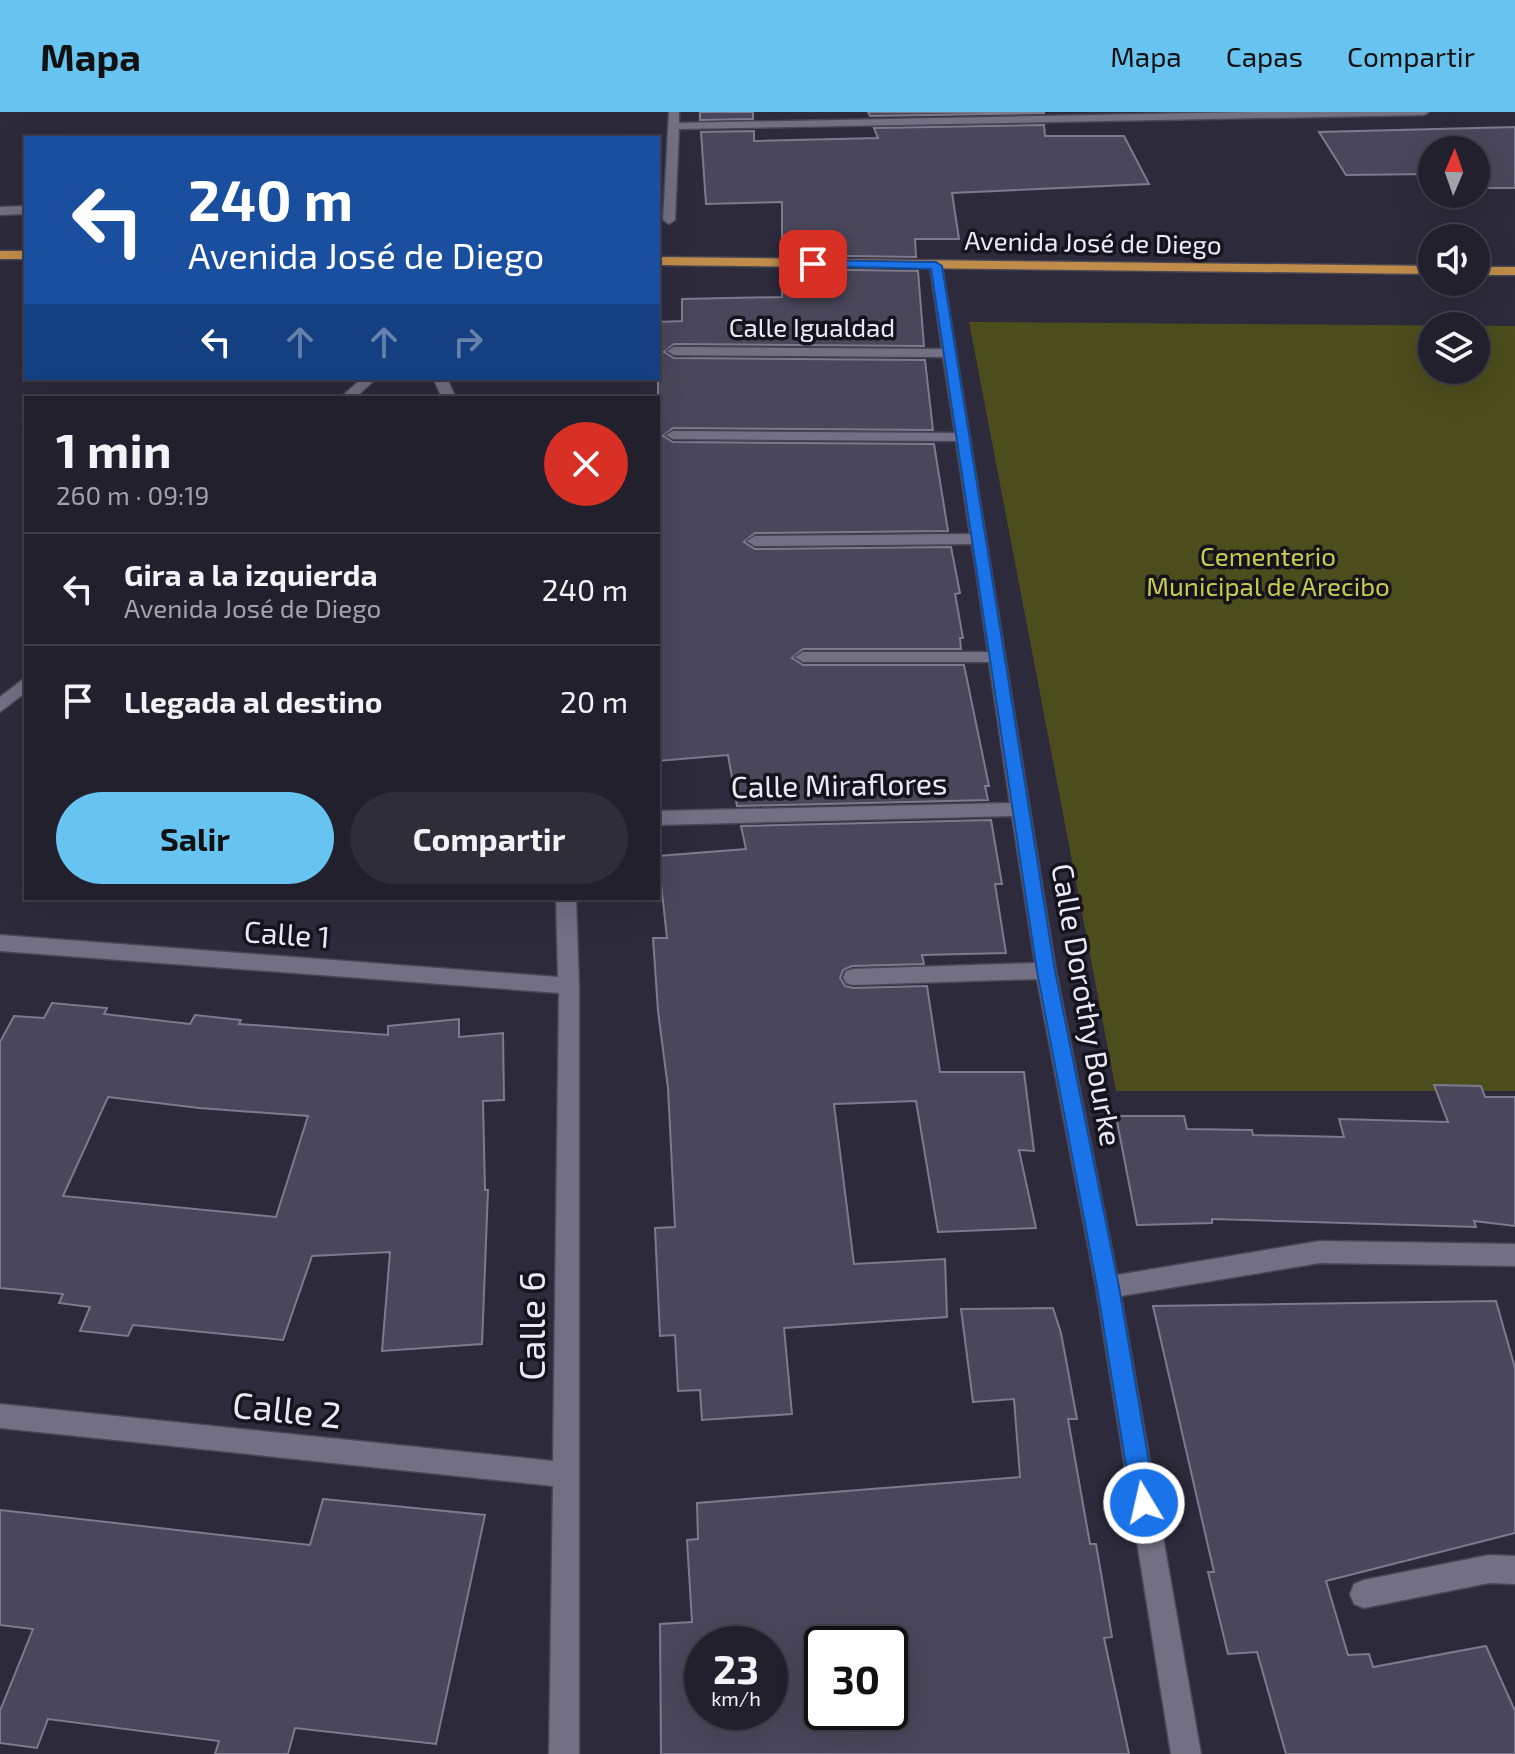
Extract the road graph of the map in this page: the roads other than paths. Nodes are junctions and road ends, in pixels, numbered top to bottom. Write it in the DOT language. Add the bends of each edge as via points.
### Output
graph roads {
  1 [pos="674,112"];
  2 [pos="1424,112"];
  3 [pos="672,126"];
  4 [pos="664,174"];
  5 [pos="24,210"];
  6 [pos="0,211"];
  7 [pos="669,220"];
  8 [pos="0,255"];
  9 [pos="24,255"];
  10 [pos="660,261"];
  11 [pos="936,266"];
  12 [pos="1418,270"];
  13 [pos="1490,271"];
  14 [pos="1515,271"];
  15 [pos="674,351"];
  16 [pos="950,353"];
  17 [pos="368,380"];
  18 [pos="349,396"];
  19 [pos="673,435"];
  20 [pos="961,437"];
  21 [pos="980,539"];
  22 [pos="755,541"];
  23 [pos="803,657"];
  24 [pos="996,657"];
  25 [pos="24,685"];
  26 [pos="0,706"];
  27 [pos="1021,809"];
  28 [pos="660,818"];
  29 [pos="566,900"];
  30 [pos="0,943"];
  31 [pos="1046,971"];
  32 [pos="853,977"];
  33 [pos="569,986"];
  34 [pos="1515,1255"];
  35 [pos="1108,1287"];
  36 [pos="0,1416"];
  37 [pos="567,1475"];
  38 [pos="1515,1570"];
  39 [pos="1364,1594"];
  40 [pos="564,1754"];
  41 [pos="1186,1754"];
  1 -- 3 [label="street"];
  2 -- 3 [label="street"];
  3 -- 4 [label="street"];
  4 -- 7 [label="street"];
  5 -- 6 [label="street"];
  8 -- 9 [label="main road"];
  10 -- 11 [label="main road, Avenida José de Diego"];
  11 -- 12 [label="main road, Avenida José de Diego"];
  11 -- 16 [label="street, Calle Dorothy Bourke"];
  13 -- 14 [label="main road"];
  15 -- 16 [label="street, Calle Igualdad"];
  16 -- 20 [label="street, Calle Dorothy Bourke"];
  17 -- 18 [label="street"];
  19 -- 20 [label="street"];
  20 -- 21 [label="street, Calle Dorothy Bourke"];
  21 -- 22 [label="street"];
  21 -- 24 [label="street, Calle Dorothy Bourke"];
  23 -- 24 [label="street"];
  24 -- 27 [label="street, Calle Dorothy Bourke"];
  25 -- 26 [label="street"];
  27 -- 28 [label="street, Calle Miraflores"];
  27 -- 31 [label="street, Calle Dorothy Bourke"];
  29 -- 33 [label="street, Calle 6"];
  30 -- 33 [label="street, Calle 1"];
  31 -- 32 [label="street"];
  31 -- 35 [label="street, Calle Dorothy Bourke"];
  33 -- 37 [label="street, Calle 6"];
  34 -- 35 [label="street" via="1320,1252"];
  35 -- 41 [label="street, Calle Dorothy Bourke"];
  36 -- 37 [label="street, Calle 2"];
  37 -- 40 [label="street, Calle 6"];
  38 -- 39 [label="street" via="1489,1569"];
}
